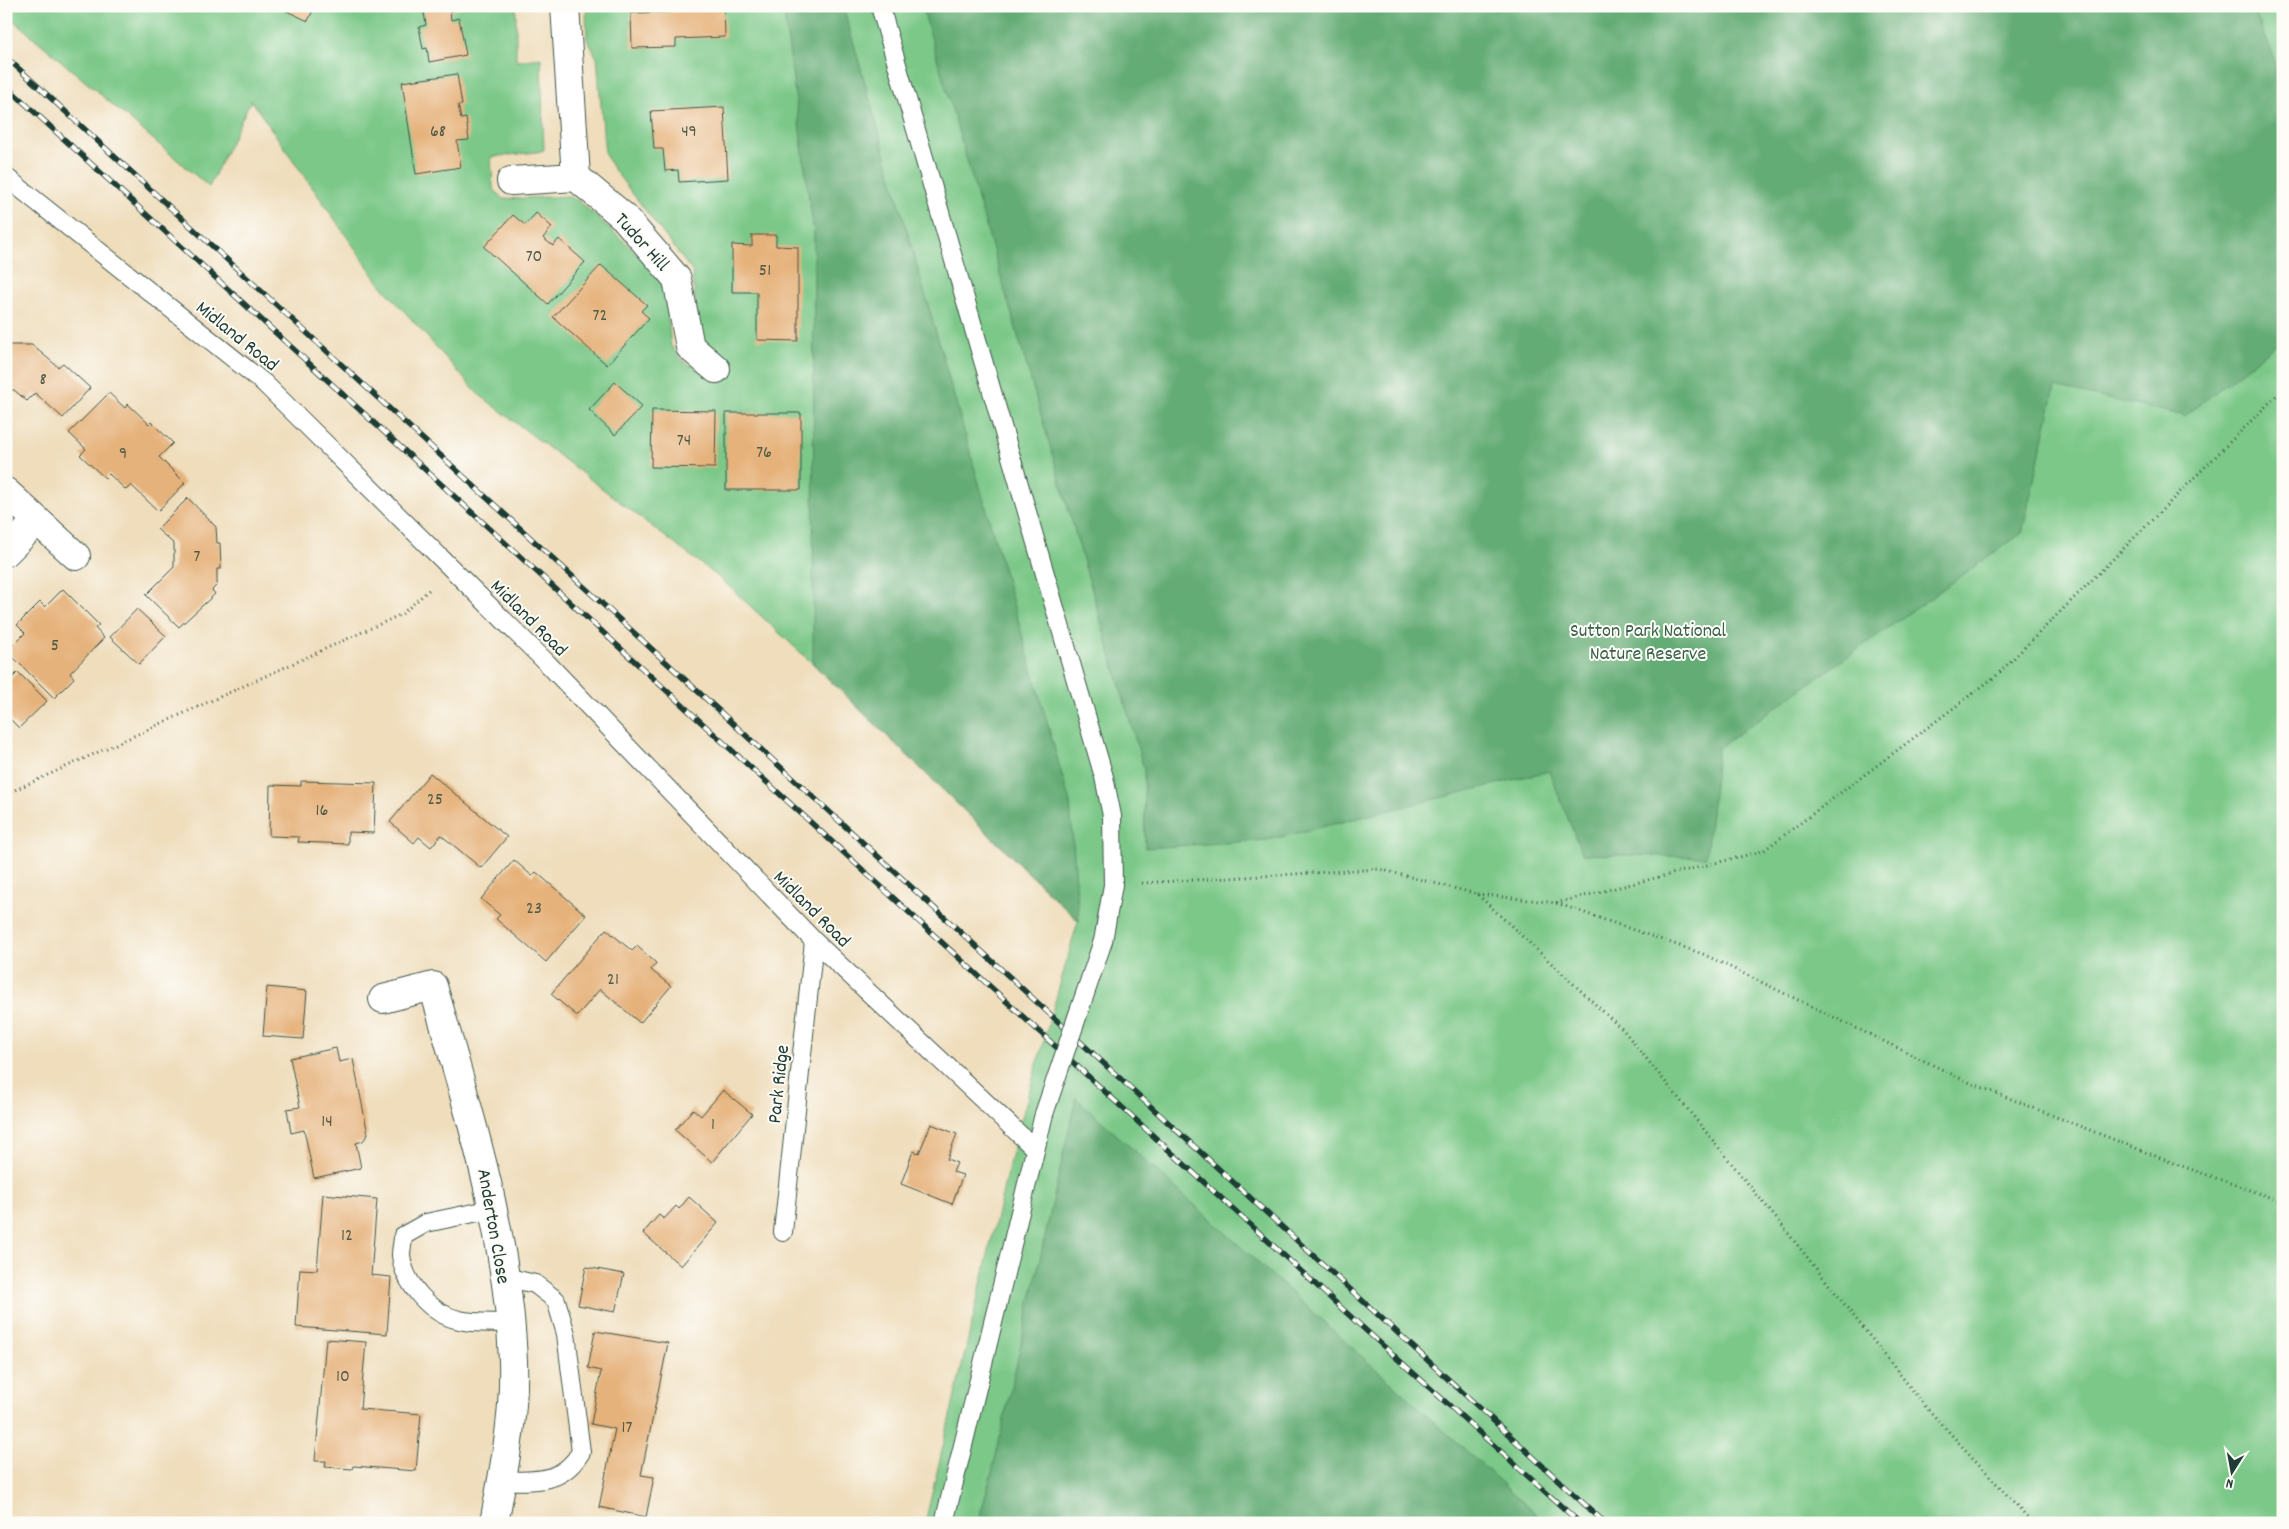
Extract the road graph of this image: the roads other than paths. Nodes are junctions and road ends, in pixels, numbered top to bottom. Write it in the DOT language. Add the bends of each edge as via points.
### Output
graph roads {
  1 [pos="566,6"];
  2 [pos="880,6"];
  3 [pos="6,176"];
  4 [pos="576,177"];
  5 [pos="511,181"];
  6 [pos="716,369"];
  7 [pos="6,492"];
  8 [pos="37,521"];
  9 [pos="6,552"];
  10 [pos="76,556"];
  11 [pos="814,941"];
  12 [pos="384,999"];
  13 [pos="1034,1148"];
  14 [pos="493,1209"];
  15 [pos="783,1232"];
  16 [pos="505,1277"];
  17 [pos="509,1323"];
  18 [pos="502,1481"];
  19 [pos="494,1523"];
  20 [pos="944,1523"];
  1 -- 4 [label="street"];
  2 -- 13 [label="lane, bridge" via="1104,777 1112,816 1113,885 1103,941"];
  3 -- 11 [label="lane, Midland Road" via="264,383 547,663"];
  4 -- 5 [label="street"];
  4 -- 6 [label="street, Tudor Hill" via="624,217 677,278 690,347"];
  7 -- 8 [label="street"];
  8 -- 9 [label="street"];
  8 -- 10 [label="street"];
  11 -- 13 [label="lane, Midland Road"];
  11 -- 15 [label="lane, Park Ridge"];
  12 -- 14 [label="street, Anderton Close" via="433,986 485,1166"];
  13 -- 20 [label="lane"];
  14 -- 16 [label="street, Anderton Close"];
  14 -- 17 [label="lane" via="426,1223 403,1236 401,1256 409,1279 422,1298 441,1312 459,1320"];
  16 -- 17 [label="street, Anderton Close"];
  16 -- 18 [label="lane" via="535,1284 556,1300 566,1334 581,1452 573,1465 550,1479"];
  17 -- 18 [label="street, Anderton Close" via="513,1362"];
  18 -- 19 [label="street, Anderton Close"];
}
